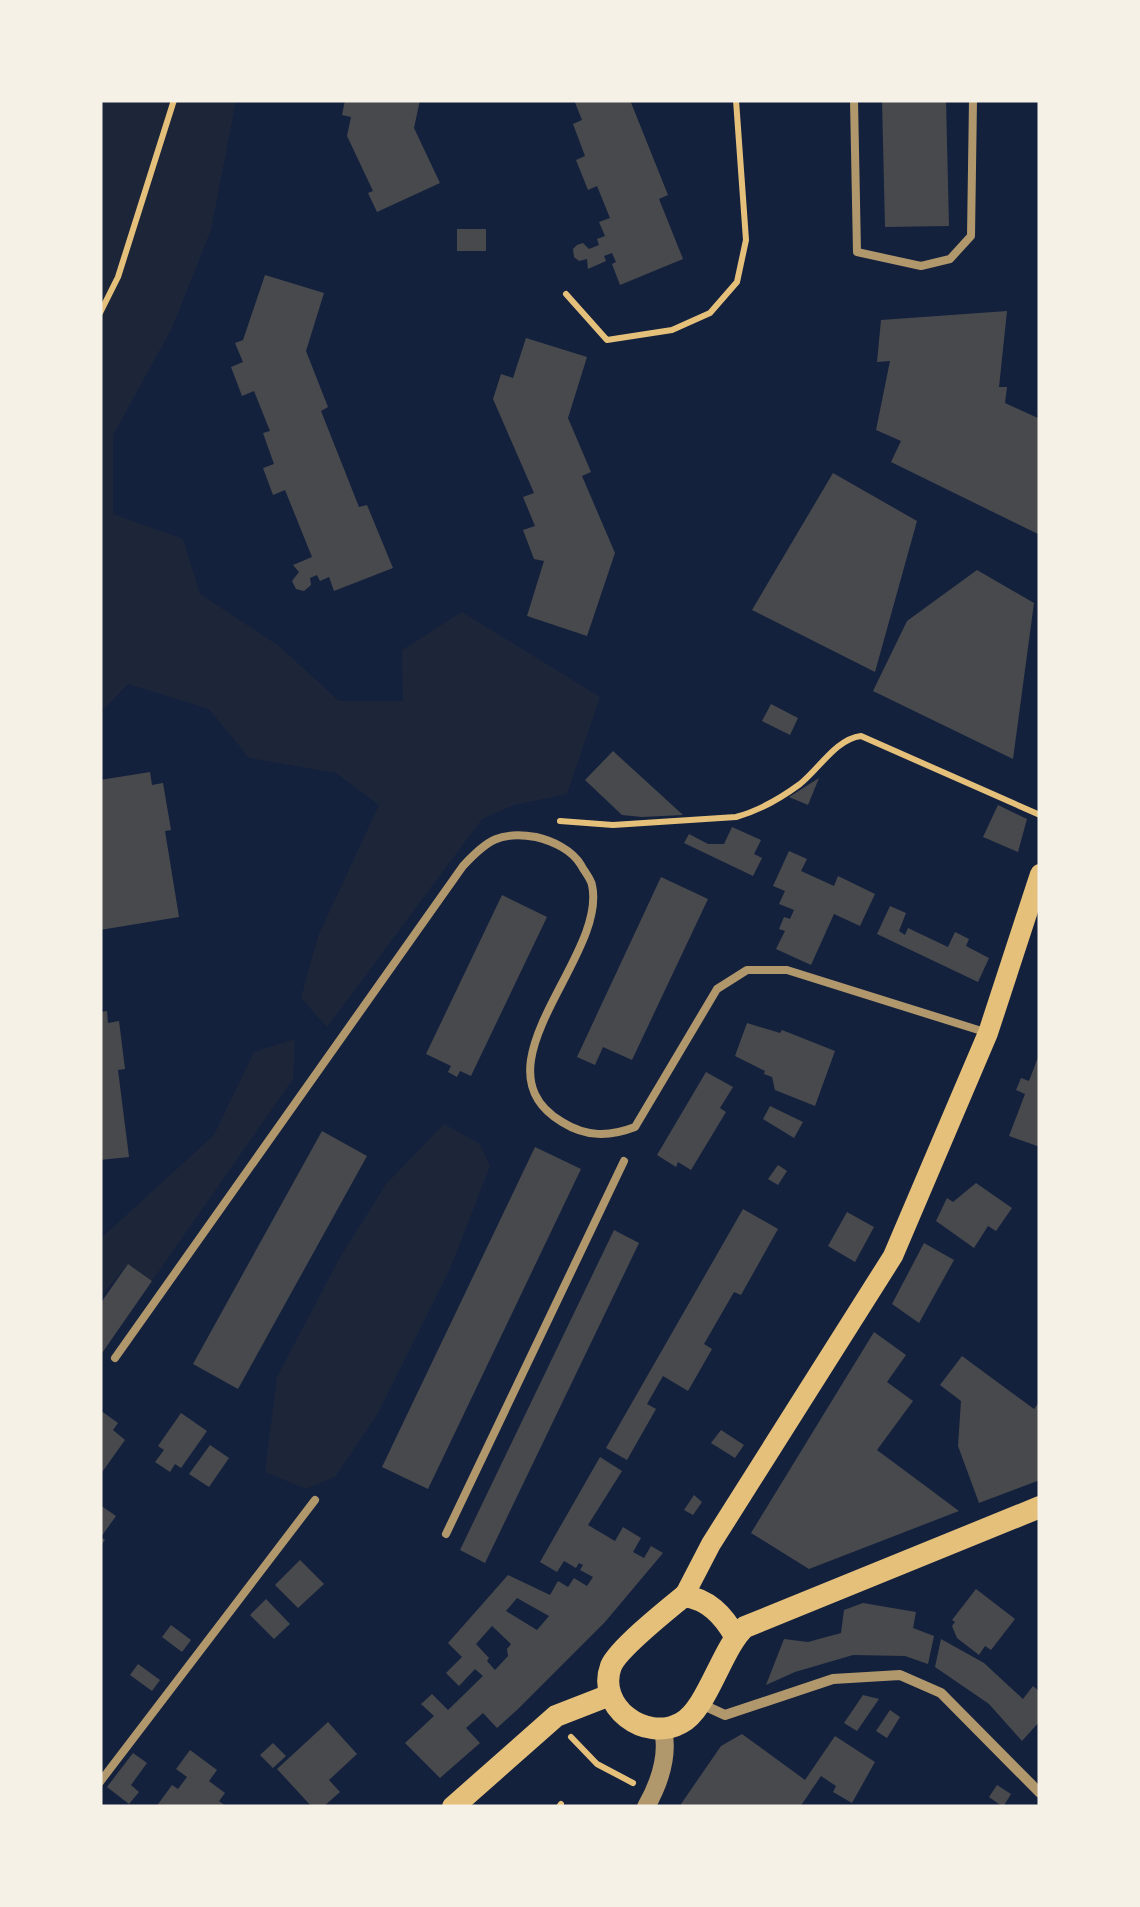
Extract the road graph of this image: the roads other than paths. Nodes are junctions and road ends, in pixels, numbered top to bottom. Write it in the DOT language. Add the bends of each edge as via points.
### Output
graph roads {
  1 [pos="854,100"];
  2 [pos="974,100"];
  3 [pos="1040,874"];
  4 [pos="988,1033"];
  5 [pos="624,1161"];
  6 [pos="115,1358"];
  7 [pos="315,1500"];
  8 [pos="1040,1507"];
  9 [pos="446,1534"];
  10 [pos="684,1596"];
  11 [pos="735,1636"];
  12 [pos="610,1695"];
  13 [pos="698,1703"];
  14 [pos="663,1730"];
  15 [pos="100,1782"];
  16 [pos="1040,1793"];
  17 [pos="453,1807"];
  18 [pos="646,1807"];
  1 -- 2 [label="lane" via="857,252 921,266 950,260 971,236"];
  3 -- 4 [label="main road"];
  4 -- 6 [label="lane" via="787,970 746,970 717,989 635,1127 612,1136 591,1134 561,1122 538,1102 528,1078 531,1052 591,918 592,884 577,858 551,840 519,834 486,841"];
  4 -- 10 [label="main road" via="893,1256"];
  5 -- 9 [label="lane"];
  7 -- 15 [label="lane"];
  8 -- 11 [label="main road"];
  10 -- 11 [label="main road" via="714,1608"];
  10 -- 12 [label="main road" via="612,1662"];
  11 -- 13 [label="main road"];
  12 -- 14 [label="main road" via="642,1727"];
  12 -- 17 [label="main road" via="556,1716"];
  13 -- 14 [label="main road" via="684,1722"];
  13 -- 16 [label="street" via="725,1715 833,1678 900,1675 942,1693"];
  14 -- 18 [label="street" via="658,1787"];
}
